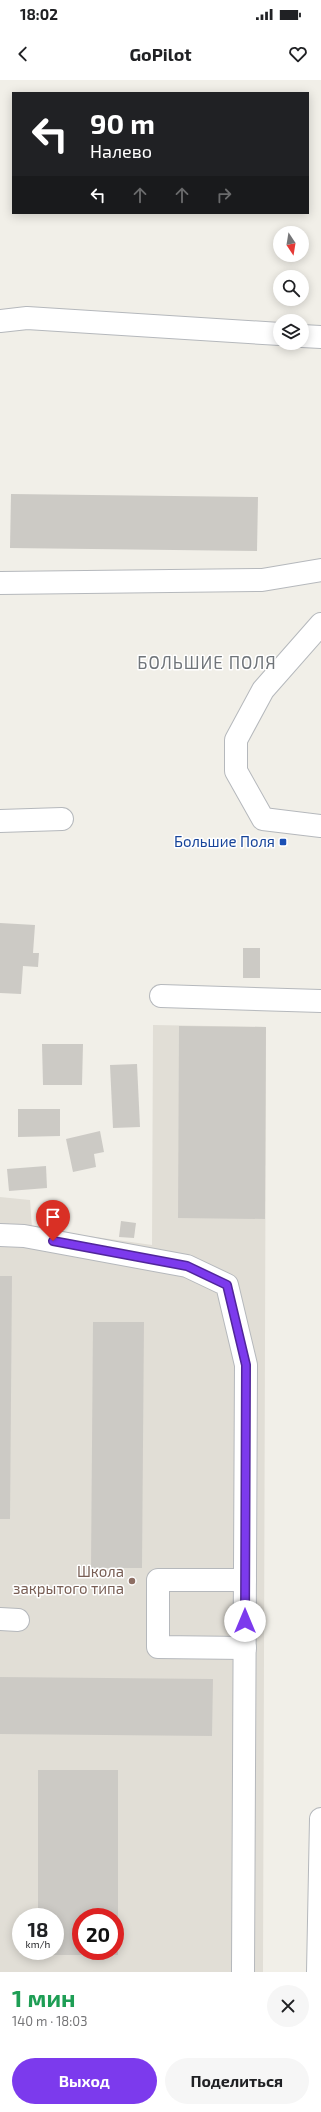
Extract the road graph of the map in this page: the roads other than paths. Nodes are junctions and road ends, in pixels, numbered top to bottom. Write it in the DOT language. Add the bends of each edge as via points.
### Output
graph roads {
  1 [pos="0,321"];
  2 [pos="273,334"];
  3 [pos="309,336"];
  4 [pos="321,337"];
  5 [pos="321,570"];
  6 [pos="0,583"];
  7 [pos="321,624"];
  8 [pos="62,819"];
  9 [pos="0,821"];
  10 [pos="321,822"];
  11 [pos="321,826"];
  12 [pos="321,830"];
  13 [pos="161,996"];
  14 [pos="321,1001"];
  15 [pos="0,1235"];
  16 [pos="245,1580"];
  17 [pos="245,1648"];
  18 [pos="321,1819"];
  19 [pos="243,1972"];
  20 [pos="318,1972"];
  1 -- 2 [label="street" via="27,318"];
  3 -- 4 [label="street"];
  5 -- 6 [label="street" via="262,580"];
  7 -- 11 [label="street" via="262,690 236,740 236,771 263,819"];
  8 -- 9 [label="street"];
  10 -- 11 [label="street"];
  11 -- 12 [label="street"];
  13 -- 14 [label="street"];
  15 -- 16 [label="street" via="24,1236 187,1266 227,1285 246,1365"];
  16 -- 17 [label="street"];
  16 -- 17 [label="street" via="158,1580 158,1647"];
  17 -- 19 [label="street"];
  18 -- 20 [label="street"];
}
